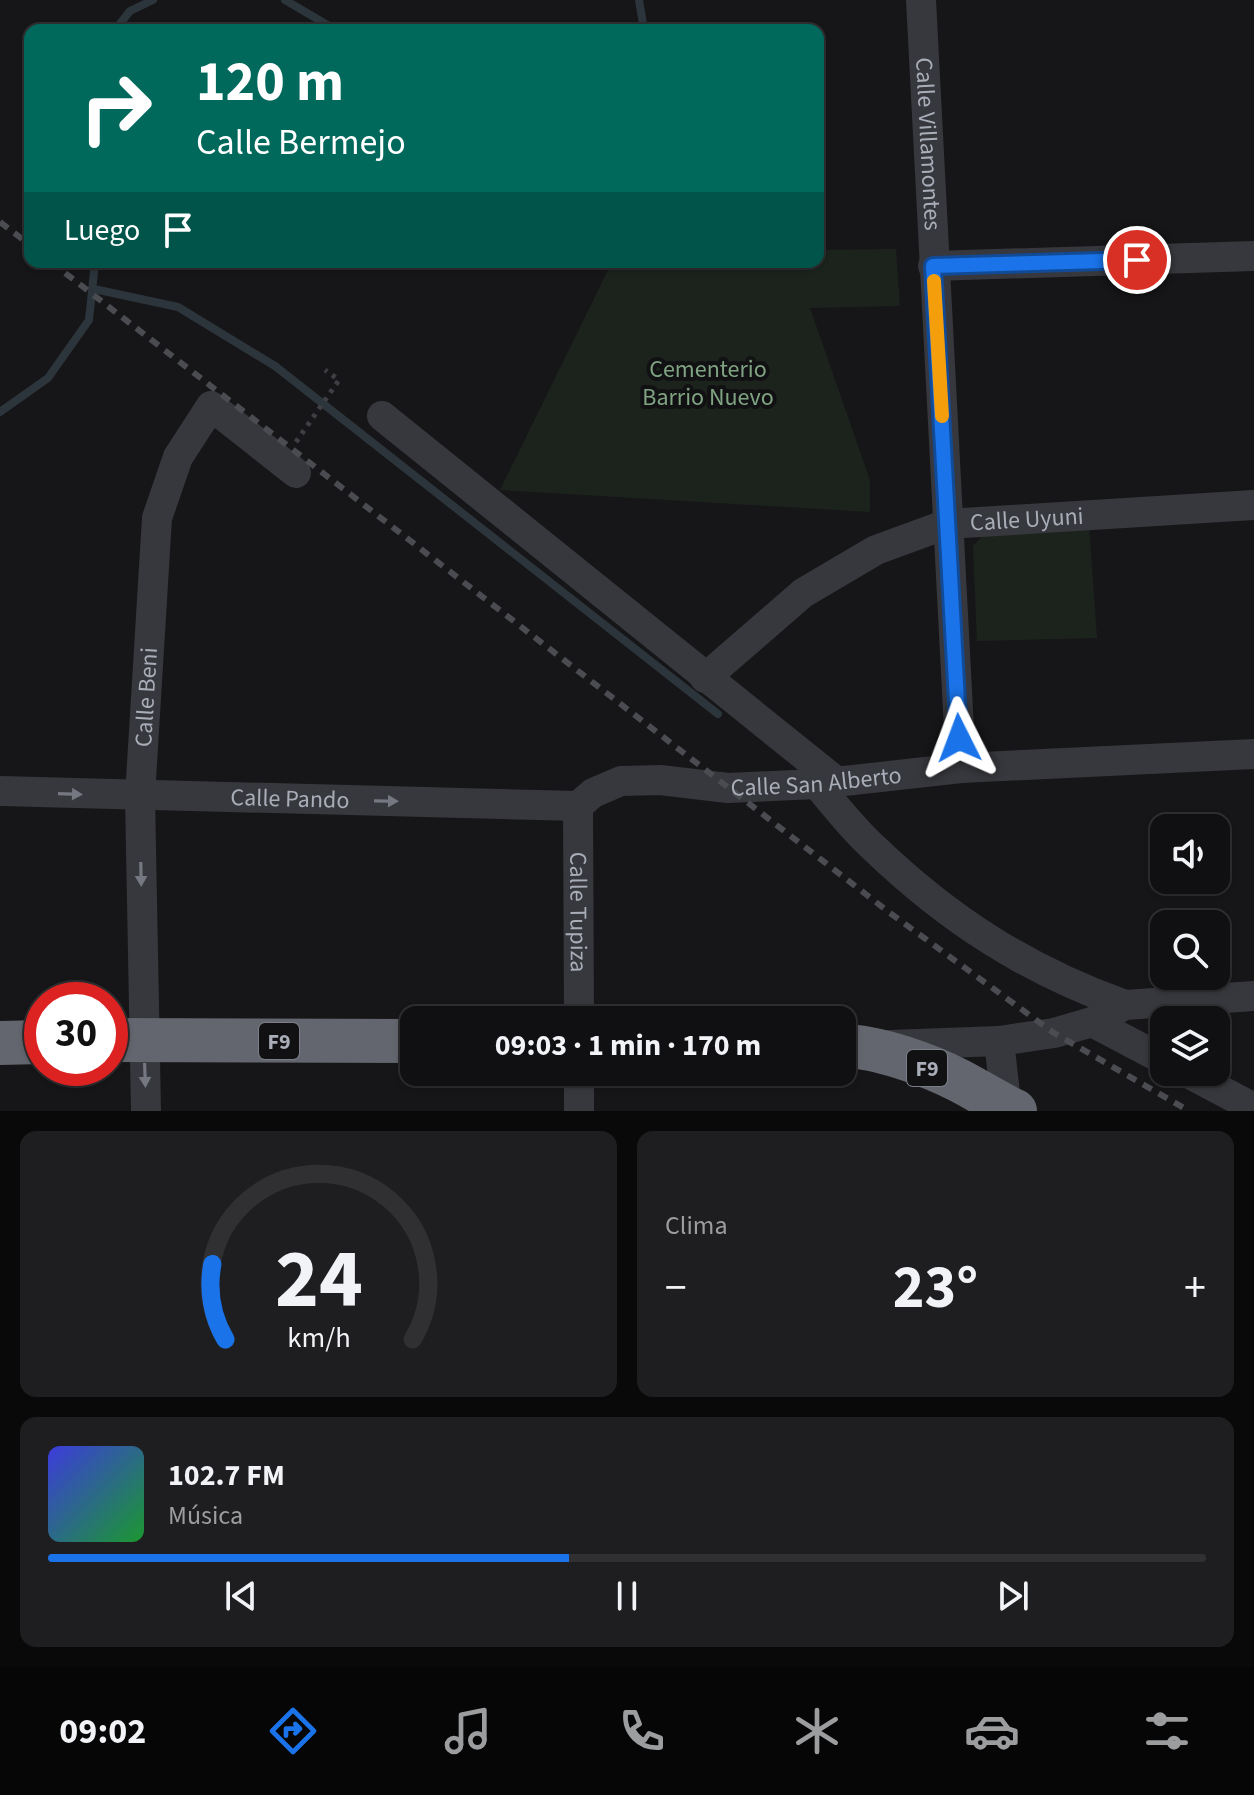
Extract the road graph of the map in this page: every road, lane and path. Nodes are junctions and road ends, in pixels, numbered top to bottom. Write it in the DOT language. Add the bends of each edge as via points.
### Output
graph roads {
  1 [pos="921,0"];
  2 [pos="1254,256"];
  3 [pos="933,266"];
  4 [pos="325,370"];
  5 [pos="382,416"];
  6 [pos="297,441"];
  7 [pos="296,473"];
  8 [pos="1254,505"];
  9 [pos="947,524"];
  10 [pos="705,678"];
  11 [pos="1254,754"];
  12 [pos="961,768"];
  13 [pos="827,783"];
  14 [pos="0,791"];
  15 [pos="140,796"];
  16 [pos="578,806"];
  17 [pos="1254,996"];
  18 [pos="1125,1005"];
  19 [pos="579,1006"];
  20 [pos="128,1021"];
  21 [pos="1092,1022"];
  22 [pos="128,1040"];
  23 [pos="400,1041"];
  24 [pos="999,1041"];
  25 [pos="24,1042"];
  26 [pos="0,1043"];
  27 [pos="128,1044"];
  28 [pos="856,1046"];
  29 [pos="856,1048"];
  30 [pos="1150,1053"];
  31 [pos="579,1086"];
  32 [pos="1212,1086"];
  33 [pos="1254,1108"];
  34 [pos="1009,1110"];
  35 [pos="146,1111"];
  36 [pos="579,1111"];
  1 -- 3 [label="street, Calle Villamontes"];
  2 -- 3 [label="street"];
  3 -- 9 [label="street, Calle Villamontes"];
  4 -- 6 [label="path" via="339,380"];
  5 -- 10 [label="street"];
  7 -- 15 [label="street, Calle Beni" via="211,406 178,457 157,518"];
  8 -- 9 [label="street, Calle Uyuni"];
  9 -- 10 [label="street, Calle Uyuni" via="876,550 803,593"];
  9 -- 12 [label="street, Calle Villamontes"];
  10 -- 13 [label="street"];
  11 -- 12 [label="street, Calle San Alberto"];
  12 -- 13 [label="street, Calle San Alberto"];
  13 -- 16 [label="street, Calle San Alberto" via="728,788 621,781"];
  13 -- 18 [label="street" via="872,847 954,918 1016,958"];
  14 -- 15 [label="street, Calle Pando, one-way"];
  15 -- 16 [label="street, Calle Pando, one-way"];
  15 -- 20 [label="street, Calle Beni, one-way"];
  16 -- 19 [label="street, Calle Tupiza"];
  17 -- 18 [label="street"];
  18 -- 21 [label="street"];
  21 -- 24 [label="street"];
  21 -- 30 [label="street"];
  22 -- 23 [label="highway, F9"];
  24 -- 28 [label="street"];
  24 -- 34 [label="street"];
  25 -- 26 [label="highway"];
  27 -- 35 [label="street, Calle Beni, one-way"];
  29 -- 34 [label="highway, F9" via="911,1061 958,1080"];
  31 -- 36 [label="street"];
  32 -- 33 [label="street"];
}
